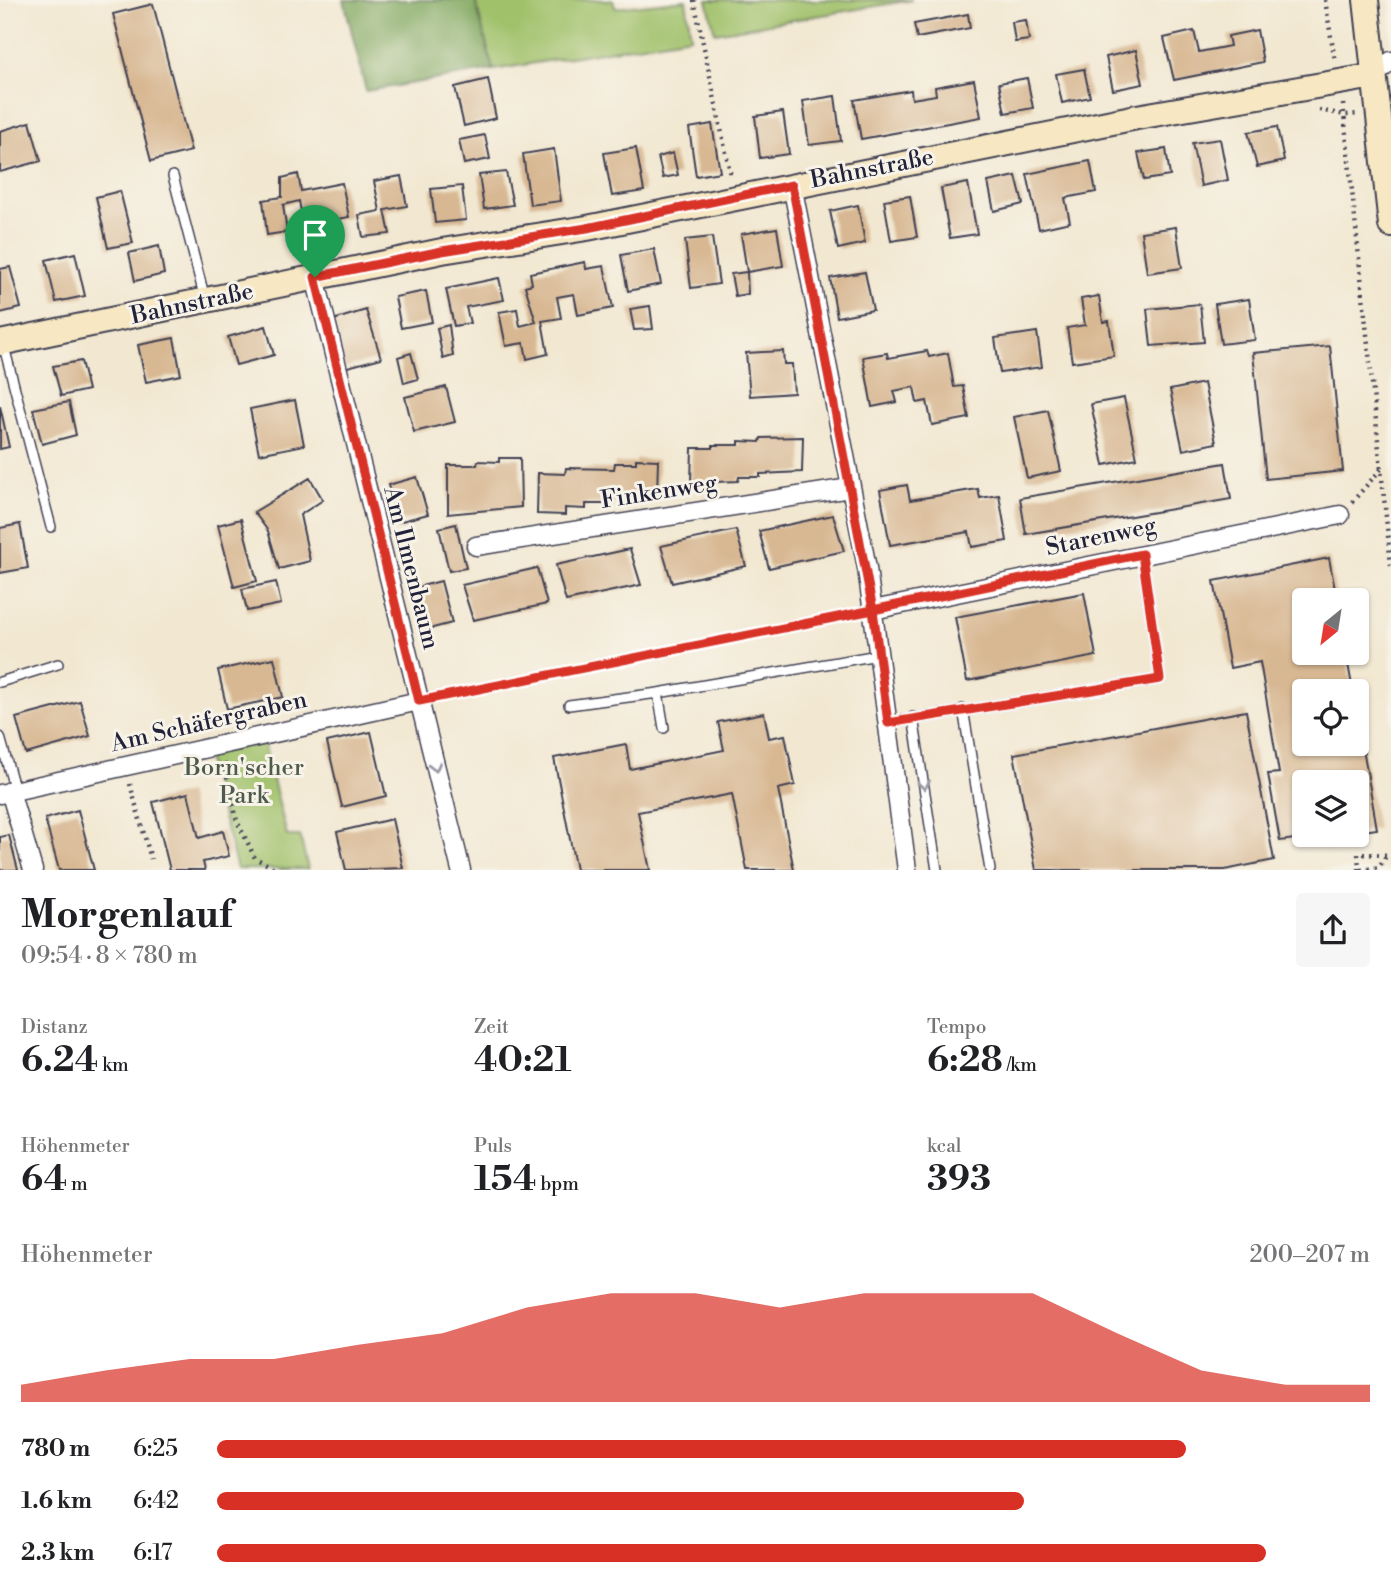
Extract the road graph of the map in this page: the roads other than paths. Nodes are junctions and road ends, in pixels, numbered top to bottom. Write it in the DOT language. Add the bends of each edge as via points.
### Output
graph roads {
  1 [pos="1366,0"];
  2 [pos="1386,70"];
  3 [pos="173,176"];
  4 [pos="792,185"];
  5 [pos="1391,225"];
  6 [pos="315,277"];
  7 [pos="206,301"];
  8 [pos="1,343"];
  9 [pos="850,488"];
  10 [pos="1340,515"];
  11 [pos="51,527"];
  12 [pos="476,545"];
  13 [pos="1142,554"];
  14 [pos="873,610"];
  15 [pos="878,655"];
  16 [pos="58,664"];
  17 [pos="0,682"];
  18 [pos="658,692"];
  19 [pos="419,701"];
  20 [pos="569,705"];
  21 [pos="963,709"];
  22 [pos="913,717"];
  23 [pos="888,723"];
  24 [pos="664,728"];
  25 [pos="0,737"];
  26 [pos="8,792"];
  27 [pos="33,870"];
  28 [pos="461,870"];
  29 [pos="907,870"];
  30 [pos="937,870"];
  31 [pos="990,870"];
  1 -- 2 [label="street"];
  2 -- 4 [label="street, Bahnstraße"];
  2 -- 5 [label="street"];
  3 -- 7 [label="lane"];
  4 -- 6 [label="street, Bahnstraße"];
  4 -- 9 [label="street"];
  6 -- 7 [label="street, Bahnstraße"];
  6 -- 19 [label="street, Am Ilmenbaum"];
  7 -- 8 [label="street, Bahnstraße"];
  8 -- 11 [label="lane"];
  9 -- 12 [label="street, Finkenweg"];
  9 -- 14 [label="street"];
  10 -- 13 [label="street, Starenweg"];
  13 -- 14 [label="street, Starenweg"];
  13 -- 21 [label="lane" via="1160,679"];
  14 -- 15 [label="street"];
  15 -- 18 [label="lane"];
  15 -- 23 [label="street"];
  16 -- 17 [label="lane"];
  18 -- 20 [label="lane"];
  18 -- 24 [label="lane"];
  19 -- 26 [label="street, Am Schäfergraben"];
  19 -- 28 [label="street, Am Ilmenbaum, one-way"];
  21 -- 22 [label="lane"];
  21 -- 31 [label="lane"];
  22 -- 23 [label="lane"];
  22 -- 30 [label="lane, one-way"];
  23 -- 29 [label="street"];
  25 -- 26 [label="lane"];
  26 -- 27 [label="street"];
}
